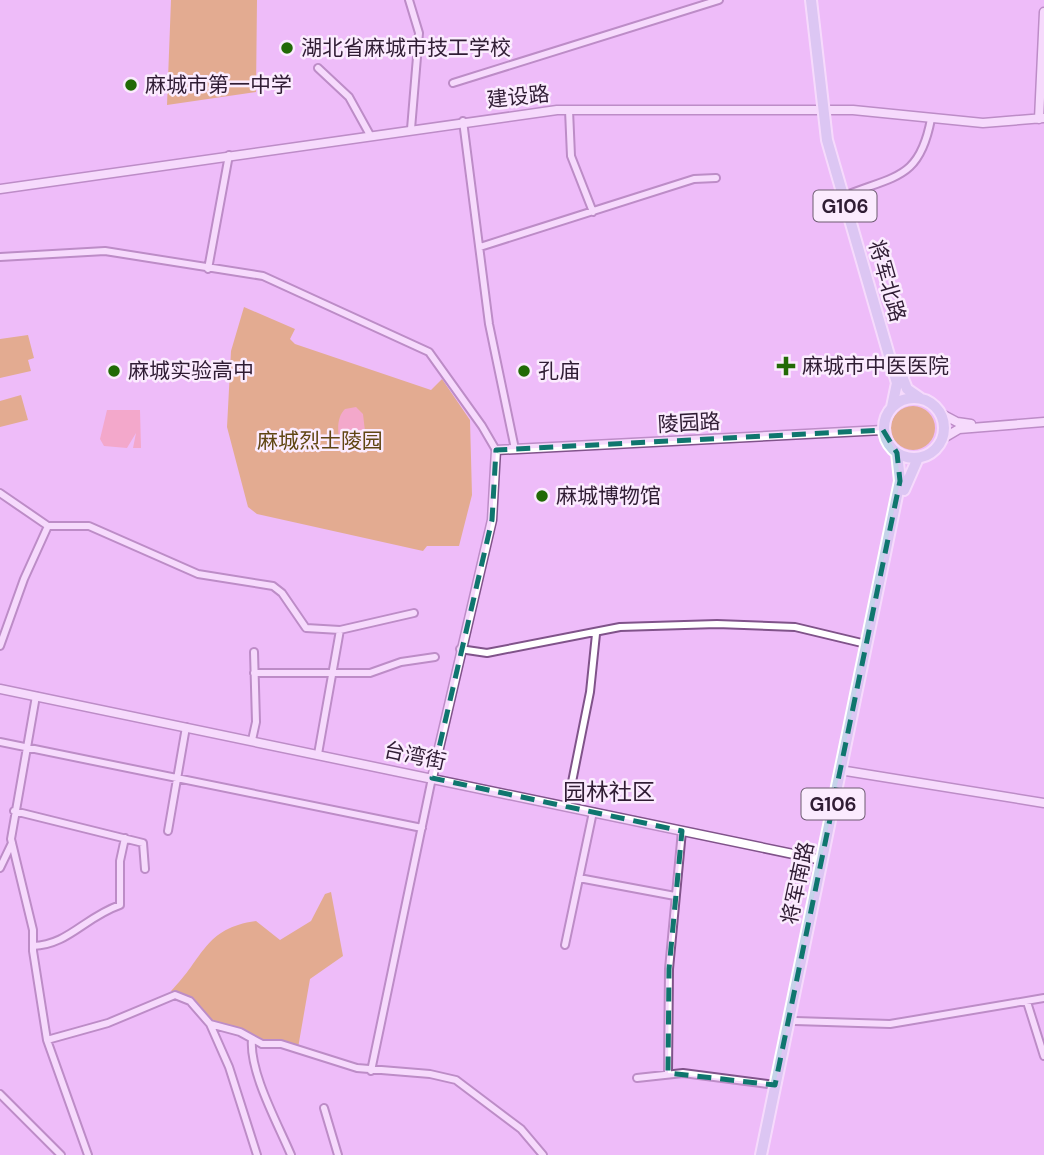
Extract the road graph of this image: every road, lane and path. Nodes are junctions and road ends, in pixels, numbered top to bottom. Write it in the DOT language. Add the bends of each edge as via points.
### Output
graph roads {
  1 [pos="409,0"];
  2 [pos="719,0"];
  3 [pos="811,0"];
  4 [pos="817,0"];
  5 [pos="1044,12"];
  6 [pos="318,68"];
  7 [pos="453,83"];
  8 [pos="569,110"];
  9 [pos="826,110"];
  10 [pos="931,119"];
  11 [pos="1041,119"];
  12 [pos="463,121"];
  13 [pos="411,129"];
  14 [pos="370,135"];
  15 [pos="229,155"];
  16 [pos="716,178"];
  17 [pos="0,188"];
  18 [pos="849,194"];
  19 [pos="593,212"];
  20 [pos="480,247"];
  21 [pos="0,257"];
  22 [pos="208,269"];
  23 [pos="920,398"];
  24 [pos="892,407"];
  25 [pos="940,413"];
  26 [pos="1044,422"];
  27 [pos="981,426"];
  28 [pos="883,430"];
  29 [pos="942,439"];
  30 [pos="515,449"];
  31 [pos="496,450"];
  32 [pos="897,453"];
  33 [pos="918,458"];
  34 [pos="0,493"];
  35 [pos="48,526"];
  36 [pos="414,613"];
  37 [pos="340,630"];
  38 [pos="596,634"];
  39 [pos="866,644"];
  40 [pos="0,646"];
  41 [pos="460,649"];
  42 [pos="254,652"];
  43 [pos="435,657"];
  44 [pos="254,673"];
  45 [pos="331,673"];
  46 [pos="0,689"];
  47 [pos="36,696"];
  48 [pos="186,727"];
  49 [pos="252,740"];
  50 [pos="0,742"];
  51 [pos="26,747"];
  52 [pos="318,754"];
  53 [pos="846,772"];
  54 [pos="432,778"];
  55 [pos="177,779"];
  56 [pos="1044,803"];
  57 [pos="567,807"];
  58 [pos="14,811"];
  59 [pos="593,812"];
  60 [pos="422,828"];
  61 [pos="168,831"];
  62 [pos="682,831"];
  63 [pos="125,838"];
  64 [pos="12,843"];
  65 [pos="822,860"];
  66 [pos="0,868"];
  67 [pos="145,869"];
  68 [pos="579,878"];
  69 [pos="675,896"];
  70 [pos="33,946"];
  71 [pos="565,946"];
  72 [pos="1044,998"];
  73 [pos="1027,1002"];
  74 [pos="795,1021"];
  75 [pos="210,1024"];
  76 [pos="252,1039"];
  77 [pos="47,1040"];
  78 [pos="1044,1056"];
  79 [pos="371,1071"];
  80 [pos="668,1073"];
  81 [pos="637,1077"];
  82 [pos="775,1085"];
  83 [pos="0,1094"];
  84 [pos="324,1108"];
  85 [pos="61,1155"];
  86 [pos="88,1155"];
  87 [pos="257,1155"];
  88 [pos="291,1155"];
  89 [pos="338,1155"];
  90 [pos="543,1155"];
  91 [pos="761,1155"];
  92 [pos="769,1155"];
  1 -- 13 [label="street" via="419,33"];
  2 -- 7 [label="street"];
  3 -- 9 [label="highway, 将军北路 / G106"];
  4 -- 9 [label="highway, 将军北路 / G106"];
  5 -- 11 [label="street"];
  6 -- 14 [label="street" via="349,97"];
  8 -- 9 [label="street, 建设路"];
  8 -- 12 [label="street, 建设路"];
  8 -- 19 [label="street" via="571,156"];
  9 -- 10 [label="street, 建设路"];
  9 -- 18 [label="highway, 将军北路 / G106"];
  9 -- 24 [label="highway, 将军北路 / G106" via="842,194 897,383"];
  10 -- 11 [label="street, 建设路" via="983,123"];
  10 -- 18 [label="street" via="924,148 911,167"];
  12 -- 13 [label="street, 建设路"];
  12 -- 20 [label="street"];
  13 -- 14 [label="street, 建设路"];
  14 -- 15 [label="street, 建设路"];
  15 -- 17 [label="street, 建设路"];
  15 -- 22 [label="street"];
  16 -- 19 [label="street" via="694,179"];
  18 -- 23 [label="highway, 将军北路 / G106" via="903,381 908,391"];
  19 -- 20 [label="street"];
  20 -- 30 [label="street" via="489,324"];
  21 -- 22 [label="street" via="105,251"];
  22 -- 31 [label="street" via="263,276 424,349"];
  23 -- 24 [label="highway" via="905,399"];
  23 -- 25 [label="highway, G106"];
  24 -- 28 [label="highway, G106"];
  25 -- 27 [label="street"];
  25 -- 29 [label="highway"];
  26 -- 27 [label="street"];
  27 -- 29 [label="street" via="959,429"];
  28 -- 30 [label="street, 陵园路"];
  28 -- 32 [label="highway, G106"];
  29 -- 33 [label="highway, G106" via="933,451"];
  30 -- 31 [label="street, 陵园路"];
  31 -- 41 [label="street" via="492,520"];
  32 -- 33 [label="highway"];
  32 -- 39 [label="highway, 将军南路 / G106" via="900,481"];
  33 -- 53 [label="highway, 将军南路 / G106" via="905,486"];
  34 -- 35 [label="street"];
  35 -- 37 [label="street" via="89,526 198,575 273,586 306,628"];
  35 -- 40 [label="street"];
  36 -- 37 [label="street"];
  37 -- 45 [label="street"];
  38 -- 39 [label="street" via="620,627 776,625 813,629"];
  38 -- 41 [label="street" via="483,654"];
  38 -- 57 [label="street" via="590,692"];
  39 -- 65 [label="highway, 将军南路 / G106"];
  41 -- 54 [label="street"];
  42 -- 44 [label="street"];
  43 -- 45 [label="street" via="401,662 379,673"];
  44 -- 45 [label="street"];
  44 -- 49 [label="street"];
  45 -- 52 [label="street"];
  46 -- 47 [label="street, 台湾街"];
  47 -- 48 [label="street, 台湾街"];
  47 -- 51 [label="street"];
  48 -- 49 [label="street, 台湾街"];
  48 -- 55 [label="street"];
  49 -- 52 [label="street, 台湾街"];
  50 -- 51 [label="street"];
  51 -- 55 [label="street"];
  51 -- 58 [label="street"];
  52 -- 54 [label="street, 台湾街"];
  53 -- 56 [label="street"];
  53 -- 74 [label="highway, 将军南路 / G106"];
  54 -- 57 [label="street, 台湾街"];
  54 -- 60 [label="street"];
  55 -- 60 [label="street"];
  55 -- 61 [label="street"];
  57 -- 59 [label="street, 台湾街"];
  58 -- 63 [label="street"];
  58 -- 64 [label="street"];
  59 -- 62 [label="street, 台湾街"];
  59 -- 68 [label="street"];
  60 -- 79 [label="street"];
  62 -- 65 [label="street, 台湾街"];
  62 -- 69 [label="street"];
  63 -- 67 [label="street" via="143,843"];
  63 -- 70 [label="street" via="120,905 97,913 55,944"];
  64 -- 66 [label="street"];
  64 -- 70 [label="street"];
  65 -- 82 [label="highway, 将军南路 / G106"];
  68 -- 69 [label="street"];
  68 -- 71 [label="street"];
  69 -- 80 [label="street" via="667,1006 671,1025"];
  70 -- 77 [label="street"];
  72 -- 73 [label="street"];
  73 -- 74 [label="street" via="890,1024"];
  73 -- 78 [label="street"];
  74 -- 92 [label="highway, 将军南路 / G106"];
  75 -- 76 [label="street"];
  75 -- 77 [label="street" via="190,1001 175,995 108,1023"];
  75 -- 87 [label="street"];
  76 -- 79 [label="street"];
  76 -- 88 [label="street" via="261,1084"];
  77 -- 86 [label="street"];
  79 -- 90 [label="street" via="456,1080 521,1129"];
  80 -- 81 [label="street"];
  80 -- 82 [label="street"];
  82 -- 91 [label="highway, 将军南路 / G106"];
  83 -- 85 [label="street"];
  84 -- 89 [label="street"];
}
